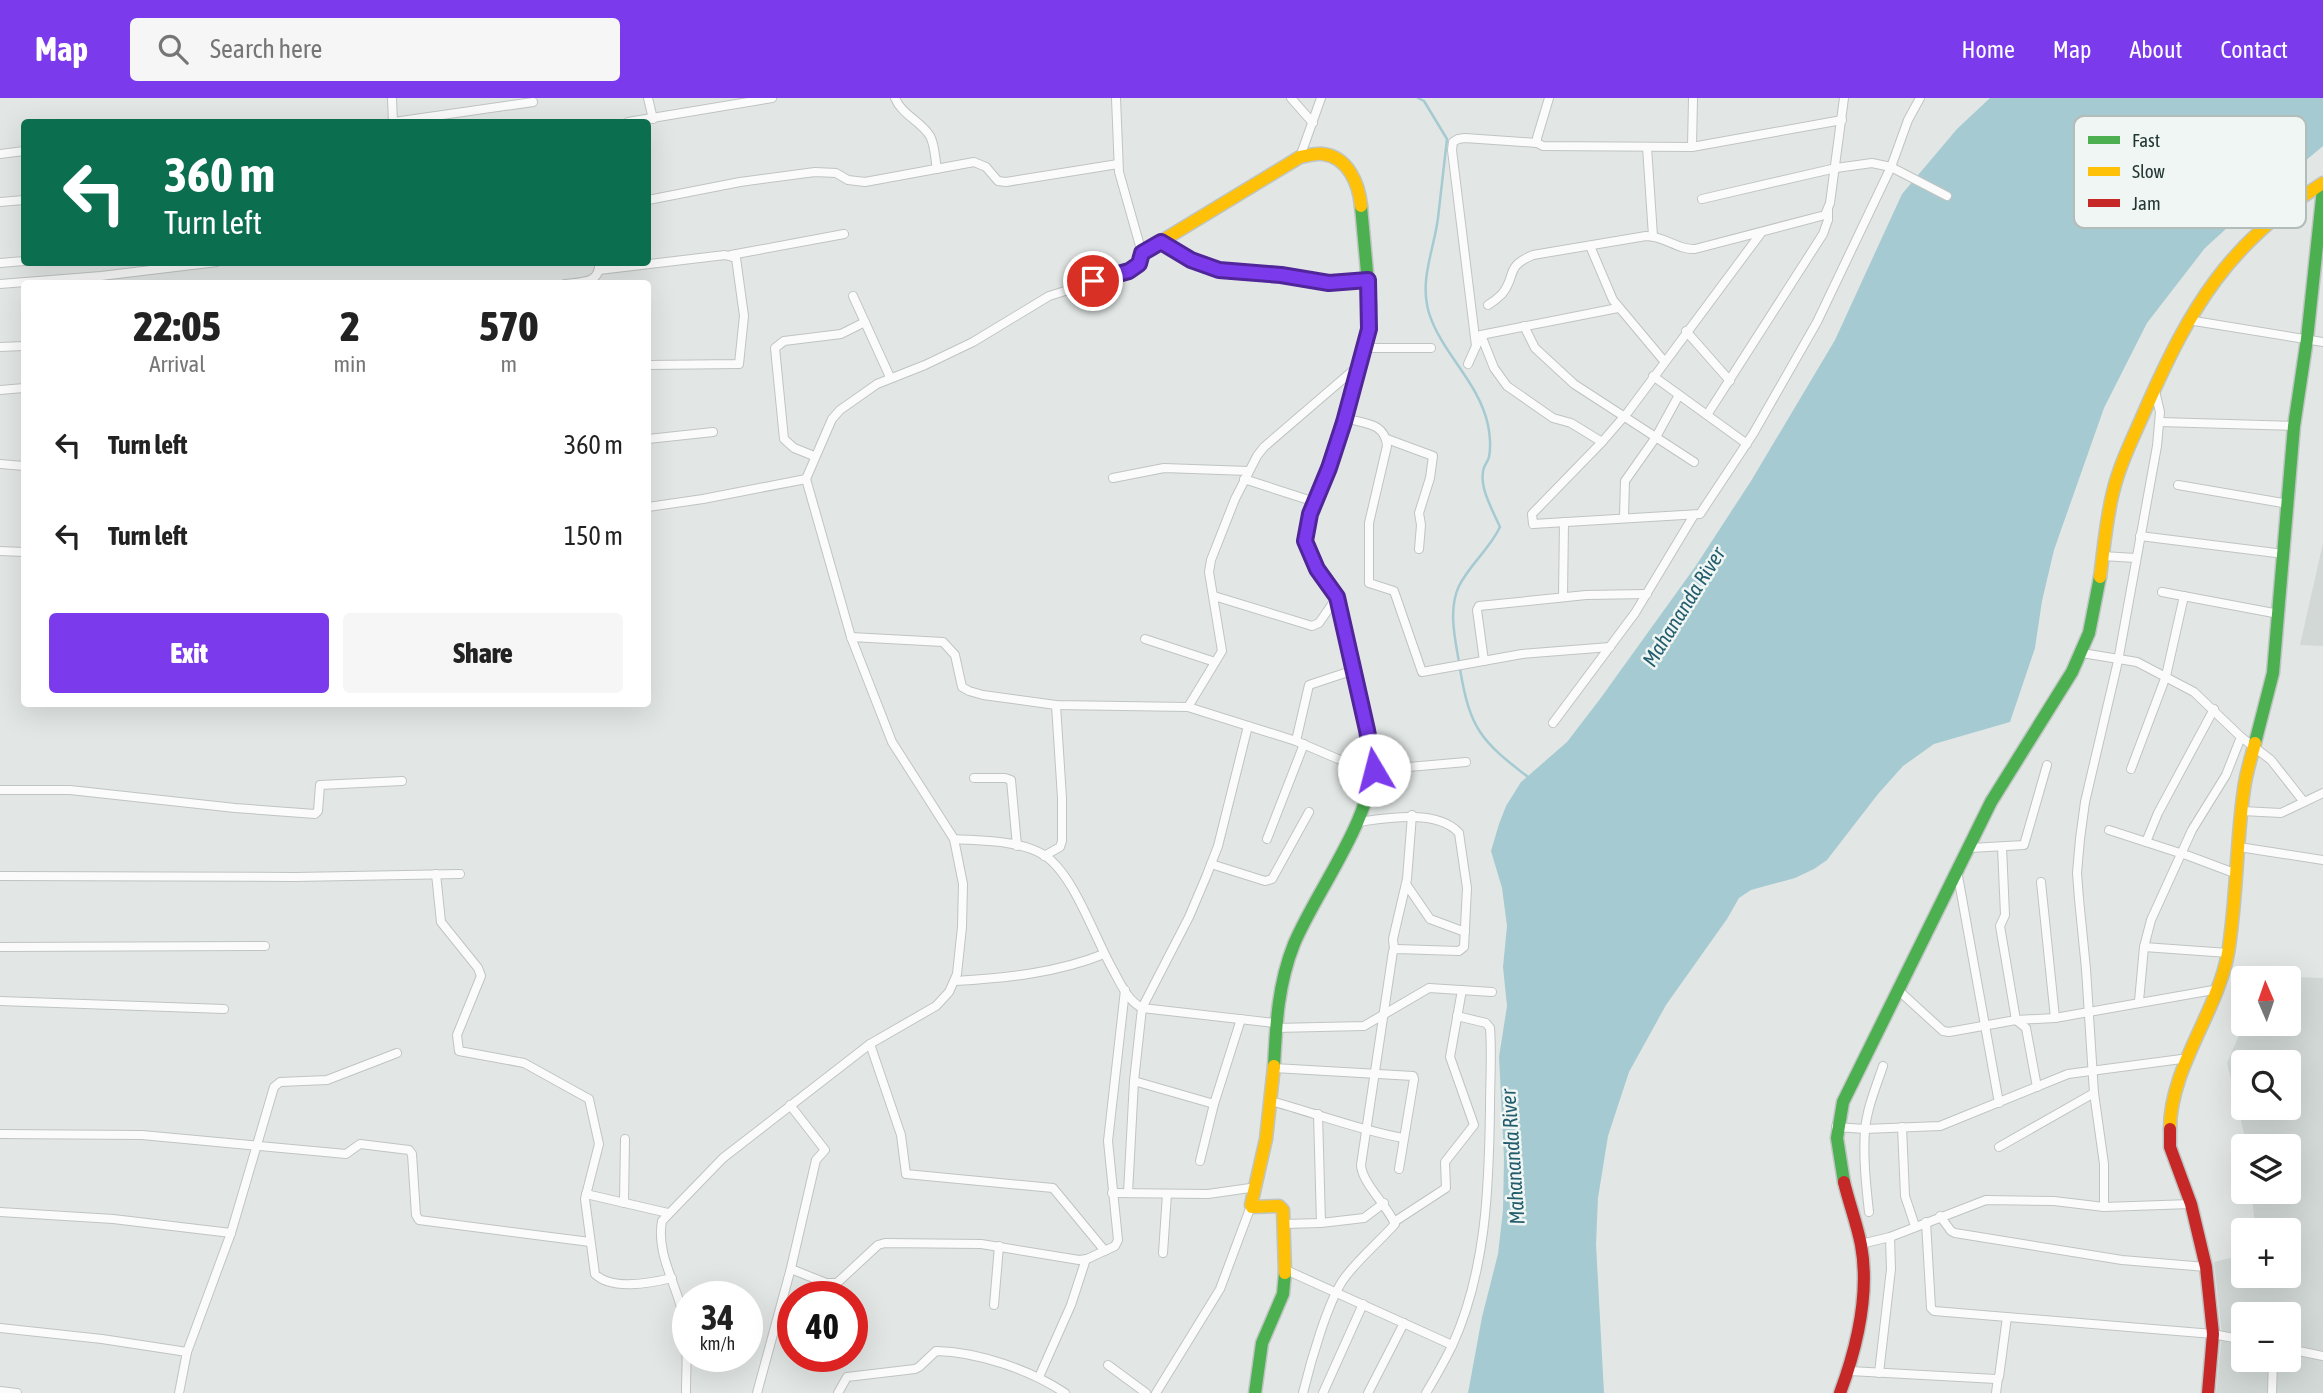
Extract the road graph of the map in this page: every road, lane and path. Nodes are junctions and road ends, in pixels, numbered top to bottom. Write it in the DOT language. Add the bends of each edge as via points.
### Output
graph roads {
  1 [pos="392,98"];
  2 [pos="648,98"];
  3 [pos="772,98"];
  4 [pos="895,98"];
  5 [pos="1116,98"];
  6 [pos="1291,98"];
  7 [pos="1321,98"];
  8 [pos="1549,98"];
  9 [pos="1693,98"];
  10 [pos="1844,98"];
  11 [pos="1920,98"];
  12 [pos="533,102"];
  13 [pos="394,119"];
  14 [pos="415,119"];
  15 [pos="653,119"];
  16 [pos="1842,120"];
  17 [pos="1312,123"];
  18 [pos="1537,143"];
  19 [pos="1647,147"];
  20 [pos="1692,147"];
  21 [pos="21,151"];
  22 [pos="0,154"];
  23 [pos="1300,157"];
  24 [pos="1118,164"];
  25 [pos="1891,167"];
  26 [pos="937,169"];
  27 [pos="1836,169"];
  28 [pos="2323,183"];
  29 [pos="2323,189"];
  30 [pos="2306,193"];
  31 [pos="1947,196"];
  32 [pos="651,199"];
  33 [pos="1702,199"];
  34 [pos="21,200"];
  35 [pos="0,202"];
  36 [pos="1828,210"];
  37 [pos="2264,228"];
  38 [pos="1761,233"];
  39 [pos="844,234"];
  40 [pos="1653,236"];
  41 [pos="1161,242"];
  42 [pos="1590,246"];
  43 [pos="1142,253"];
  44 [pos="731,255"];
  45 [pos="21,261"];
  46 [pos="0,262"];
  47 [pos="191,266"];
  48 [pos="649,266"];
  49 [pos="651,266"];
  50 [pos="597,273"];
  51 [pos="102,280"];
  52 [pos="1368,280"];
  53 [pos="21,284"];
  54 [pos="0,285"];
  55 [pos="853,296"];
  56 [pos="1488,305"];
  57 [pos="1618,308"];
  58 [pos="2188,320"];
  59 [pos="865,322"];
  60 [pos="1524,326"];
  61 [pos="1686,331"];
  62 [pos="1481,335"];
  63 [pos="2307,340"];
  64 [pos="2323,342"];
  65 [pos="21,346"];
  66 [pos="1476,346"];
  67 [pos="0,347"];
  68 [pos="1363,348"];
  69 [pos="1431,348"];
  70 [pos="1664,361"];
  71 [pos="1468,364"];
  72 [pos="651,365"];
  73 [pos="1357,368"];
  74 [pos="1653,376"];
  75 [pos="890,377"];
  76 [pos="1730,381"];
  77 [pos="21,388"];
  78 [pos="2155,388"];
  79 [pos="0,390"];
  80 [pos="1679,395"];
  81 [pos="1707,415"];
  82 [pos="1624,416"];
  83 [pos="1345,418"];
  84 [pos="2160,422"];
  85 [pos="2294,426"];
  86 [pos="713,432"];
  87 [pos="1656,437"];
  88 [pos="651,439"];
  89 [pos="1387,439"];
  90 [pos="1602,442"];
  91 [pos="1746,443"];
  92 [pos="814,456"];
  93 [pos="1694,462"];
  94 [pos="0,464"];
  95 [pos="21,466"];
  96 [pos="1246,475"];
  97 [pos="1112,478"];
  98 [pos="806,479"];
  99 [pos="2179,485"];
  100 [pos="1315,502"];
  101 [pos="2289,504"];
  102 [pos="651,507"];
  103 [pos="1694,516"];
  104 [pos="1623,517"];
  105 [pos="1564,522"];
  106 [pos="2140,536"];
  107 [pos="1419,549"];
  108 [pos="0,551"];
  109 [pos="21,552"];
  110 [pos="2284,554"];
  111 [pos="2102,556"];
  112 [pos="2136,558"];
  113 [pos="2162,592"];
  114 [pos="1647,594"];
  115 [pos="1214,596"];
  116 [pos="2184,596"];
  117 [pos="1337,597"];
  118 [pos="1563,597"];
  119 [pos="2280,614"];
  120 [pos="851,637"];
  121 [pos="1145,639"];
  122 [pos="1610,647"];
  123 [pos="2082,653"];
  124 [pos="1484,661"];
  125 [pos="2118,661"];
  126 [pos="1215,662"];
  127 [pos="1354,670"];
  128 [pos="2166,676"];
  129 [pos="1056,705"];
  130 [pos="1188,707"];
  131 [pos="2214,709"];
  132 [pos="1553,723"];
  133 [pos="1248,726"];
  134 [pos="2241,737"];
  135 [pos="1300,743"];
  136 [pos="2254,746"];
  137 [pos="1466,762"];
  138 [pos="2047,765"];
  139 [pos="2131,769"];
  140 [pos="1374,770"];
  141 [pos="974,778"];
  142 [pos="402,781"];
  143 [pos="0,790"];
  144 [pos="2323,793"];
  145 [pos="2304,802"];
  146 [pos="2242,811"];
  147 [pos="1309,812"];
  148 [pos="1412,815"];
  149 [pos="1358,821"];
  150 [pos="2109,830"];
  151 [pos="954,839"];
  152 [pos="1267,839"];
  153 [pos="2146,842"];
  154 [pos="1017,846"];
  155 [pos="2003,847"];
  156 [pos="2239,847"];
  157 [pos="1970,848"];
  158 [pos="2180,853"];
  159 [pos="1044,856"];
  160 [pos="2323,859"];
  161 [pos="1211,864"];
  162 [pos="1957,872"];
  163 [pos="436,874"];
  164 [pos="460,874"];
  165 [pos="2237,874"];
  166 [pos="0,876"];
  167 [pos="2041,882"];
  168 [pos="1406,884"];
  169 [pos="1465,932"];
  170 [pos="265,946"];
  171 [pos="0,947"];
  172 [pos="2144,947"];
  173 [pos="1394,949"];
  174 [pos="2228,953"];
  175 [pos="1104,954"];
  176 [pos="955,981"];
  177 [pos="2219,989"];
  178 [pos="1125,990"];
  179 [pos="1462,990"];
  180 [pos="1898,990"];
  181 [pos="1492,992"];
  182 [pos="0,1001"];
  183 [pos="2139,1001"];
  184 [pos="1142,1008"];
  185 [pos="224,1009"];
  186 [pos="2089,1010"];
  187 [pos="1381,1016"];
  188 [pos="1457,1016"];
  189 [pos="2055,1018"];
  190 [pos="1241,1019"];
  191 [pos="2016,1020"];
  192 [pos="1275,1026"];
  193 [pos="1985,1026"];
  194 [pos="870,1044"];
  195 [pos="397,1053"];
  196 [pos="2189,1058"];
  197 [pos="1883,1066"];
  198 [pos="1274,1068"];
  199 [pos="2094,1072"];
  200 [pos="1376,1073"];
  201 [pos="1134,1081"];
  202 [pos="2037,1087"];
  203 [pos="2094,1093"];
  204 [pos="1271,1101"];
  205 [pos="1999,1103"];
  206 [pos="1214,1104"];
  207 [pos="790,1105"];
  208 [pos="1318,1114"];
  209 [pos="1836,1127"];
  210 [pos="1902,1127"];
  211 [pos="1865,1129"];
  212 [pos="1365,1131"];
  213 [pos="0,1134"];
  214 [pos="1404,1138"];
  215 [pos="625,1139"];
  216 [pos="259,1146"];
  217 [pos="1998,1147"];
  218 [pos="1200,1161"];
  219 [pos="1399,1169"];
  220 [pos="1256,1187"];
  221 [pos="1112,1193"];
  222 [pos="1128,1193"];
  223 [pos="586,1194"];
  224 [pos="1167,1194"];
  225 [pos="624,1203"];
  226 [pos="1384,1203"];
  227 [pos="2191,1205"];
  228 [pos="1251,1206"];
  229 [pos="2104,1208"];
  230 [pos="0,1212"];
  231 [pos="1869,1212"];
  232 [pos="668,1213"];
  233 [pos="1940,1216"];
  234 [pos="1394,1222"];
  235 [pos="1926,1222"];
  236 [pos="1321,1223"];
  237 [pos="1284,1224"];
  238 [pos="1915,1226"];
  239 [pos="231,1233"];
  240 [pos="1889,1237"];
  241 [pos="590,1242"];
  242 [pos="1861,1244"];
  243 [pos="999,1246"];
  244 [pos="1105,1251"];
  245 [pos="1163,1253"];
  246 [pos="1086,1259"];
  247 [pos="2206,1267"];
  248 [pos="791,1269"];
  249 [pos="1286,1270"];
  250 [pos="672,1278"];
  251 [pos="1336,1293"];
  252 [pos="1363,1304"];
  253 [pos="994,1305"];
  254 [pos="2007,1317"];
  255 [pos="1404,1323"];
  256 [pos="0,1328"];
  257 [pos="2213,1335"];
  258 [pos="2231,1338"];
  259 [pos="1452,1345"];
  260 [pos="2301,1351"];
  261 [pos="187,1352"];
  262 [pos="2323,1356"];
  263 [pos="1108,1365"];
  264 [pos="1850,1371"];
  265 [pos="2273,1372"];
  266 [pos="1879,1373"];
  267 [pos="1040,1377"];
  268 [pos="1998,1378"];
  269 [pos="0,1391"];
  270 [pos="17,1393"];
  271 [pos="179,1393"];
  272 [pos="686,1393"];
  273 [pos="757,1393"];
  274 [pos="838,1393"];
  275 [pos="1065,1393"];
  276 [pos="1146,1393"];
  277 [pos="1156,1393"];
  278 [pos="1255,1393"];
  279 [pos="1303,1393"];
  280 [pos="1323,1393"];
  281 [pos="1368,1393"];
  282 [pos="1426,1393"];
  283 [pos="1840,1393"];
  284 [pos="1996,1393"];
  285 [pos="2208,1393"];
  286 [pos="2272,1393"];
  1 -- 13 [label="street"];
  2 -- 15 [label="street"];
  3 -- 15 [label="street"];
  4 -- 26 [label="street" via="928,133"];
  5 -- 24 [label="street"];
  6 -- 17 [label="street"];
  7 -- 17 [label="street"];
  8 -- 18 [label="street"];
  9 -- 20 [label="street"];
  10 -- 16 [label="street"];
  11 -- 25 [label="street"];
  12 -- 14 [label="street"];
  16 -- 20 [label="street"];
  16 -- 27 [label="street"];
  17 -- 23 [label="street"];
  18 -- 19 [label="street"];
  18 -- 66 [label="street" via="1465,138 1453,142"];
  19 -- 20 [label="street"];
  19 -- 40 [label="street"];
  21 -- 22 [label="street"];
  23 -- 41 [label="street"];
  23 -- 52 [label="street" via="1321,153 1334,158 1354,178 1360,191"];
  24 -- 26 [label="street" via="1006,182 992,177 981,163"];
  24 -- 43 [label="street"];
  25 -- 27 [label="street" via="1872,163"];
  25 -- 31 [label="street"];
  25 -- 91 [label="street" via="1817,322"];
  26 -- 32 [label="street" via="865,182 815,172"];
  27 -- 33 [label="street"];
  27 -- 36 [label="street"];
  28 -- 30 [label="street"];
  29 -- 63 [label="street"];
  34 -- 35 [label="street"];
  36 -- 38 [label="street" via="1819,218"];
  36 -- 76 [label="street" via="1823,233"];
  37 -- 58 [label="street" via="2223,269"];
  38 -- 40 [label="street" via="1686,250"];
  38 -- 61 [label="street"];
  39 -- 44 [label="street"];
  40 -- 42 [label="street"];
  41 -- 43 [label="street"];
  41 -- 52 [label="street" via="1219,270 1329,283"];
  42 -- 56 [label="street" via="1523,260 1513,269 1503,293"];
  42 -- 57 [label="street"];
  43 -- 75 [label="street" via="1139,264 1129,271 1049,296 925,366"];
  44 -- 49 [label="street"];
  44 -- 72 [label="street" via="739,265 744,305 739,364"];
  45 -- 46 [label="street"];
  47 -- 51 [label="street"];
  48 -- 50 [label="street"];
  52 -- 68 [label="street" via="1370,318"];
  53 -- 54 [label="street"];
  55 -- 59 [label="street"];
  57 -- 60 [label="street"];
  57 -- 70 [label="street"];
  58 -- 63 [label="street"];
  58 -- 78 [label="street"];
  59 -- 75 [label="street"];
  59 -- 92 [label="street" via="841,334 784,341 775,348 784,439"];
  60 -- 62 [label="street"];
  60 -- 82 [label="street" via="1535,348 1574,384"];
  61 -- 70 [label="street"];
  61 -- 76 [label="street"];
  62 -- 66 [label="street"];
  62 -- 90 [label="street" via="1507,386 1553,418"];
  63 -- 64 [label="street"];
  63 -- 85 [label="street"];
  65 -- 67 [label="street"];
  66 -- 71 [label="street"];
  68 -- 69 [label="street"];
  68 -- 73 [label="street"];
  70 -- 74 [label="street"];
  73 -- 83 [label="street"];
  73 -- 96 [label="street" via="1264,447"];
  74 -- 80 [label="street"];
  74 -- 82 [label="street"];
  75 -- 92 [label="street" via="840,410"];
  76 -- 81 [label="street"];
  77 -- 79 [label="street"];
  78 -- 84 [label="street"];
  78 -- 111 [label="street" via="2113,490"];
  80 -- 81 [label="street"];
  80 -- 87 [label="street"];
  81 -- 91 [label="street"];
  82 -- 87 [label="street"];
  82 -- 90 [label="street"];
  83 -- 89 [label="street" via="1383,429"];
  83 -- 100 [label="street"];
  84 -- 85 [label="street"];
  84 -- 106 [label="street"];
  85 -- 101 [label="street"];
  86 -- 88 [label="street"];
  87 -- 93 [label="street"];
  87 -- 104 [label="street" via="1625,481"];
  89 -- 107 [label="street" via="1433,456 1419,514"];
  89 -- 124 [label="street" via="1369,527 1369,583 1394,591 1422,672"];
  90 -- 105 [label="street" via="1531,515 1534,524"];
  91 -- 103 [label="street" via="1700,514"];
  92 -- 98 [label="street"];
  94 -- 95 [label="street"];
  96 -- 97 [label="street" via="1164,468"];
  96 -- 100 [label="street"];
  96 -- 115 [label="street" via="1213,550 1209,572"];
  98 -- 102 [label="street"];
  98 -- 120 [label="street"];
  99 -- 101 [label="street"];
  100 -- 117 [label="street" via="1305,541"];
  101 -- 110 [label="street"];
  103 -- 104 [label="street"];
  103 -- 114 [label="street"];
  104 -- 105 [label="street"];
  105 -- 118 [label="street"];
  106 -- 110 [label="street"];
  106 -- 112 [label="street"];
  108 -- 109 [label="street"];
  110 -- 119 [label="street"];
  111 -- 112 [label="street"];
  111 -- 123 [label="street"];
  112 -- 125 [label="street"];
  113 -- 116 [label="street"];
  114 -- 118 [label="street"];
  114 -- 122 [label="street"];
  115 -- 117 [label="street" via="1312,626"];
  115 -- 126 [label="street" via="1222,644"];
  116 -- 119 [label="street"];
  116 -- 128 [label="street"];
  117 -- 127 [label="street"];
  118 -- 124 [label="street" via="1478,606"];
  119 -- 136 [label="street" via="2267,705"];
  120 -- 129 [label="street" via="943,642 955,654 964,690"];
  120 -- 151 [label="street" via="892,742"];
  121 -- 126 [label="street"];
  122 -- 124 [label="street"];
  122 -- 132 [label="street"];
  123 -- 125 [label="street"];
  123 -- 157 [label="street" via="2060,696 1991,802"];
  125 -- 128 [label="street" via="2137,662"];
  125 -- 186 [label="street" via="2080,839 2078,886"];
  126 -- 130 [label="street"];
  127 -- 135 [label="street" via="1309,685"];
  127 -- 140 [label="street"];
  128 -- 131 [label="street"];
  128 -- 139 [label="street"];
  129 -- 130 [label="street"];
  129 -- 159 [label="street" via="1062,841"];
  130 -- 133 [label="street"];
  131 -- 134 [label="street"];
  131 -- 153 [label="street"];
  133 -- 135 [label="street"];
  133 -- 161 [label="street"];
  134 -- 136 [label="street"];
  134 -- 158 [label="street" via="2217,792"];
  135 -- 140 [label="street"];
  135 -- 152 [label="street"];
  136 -- 145 [label="street" via="2281,770"];
  136 -- 146 [label="street"];
  137 -- 140 [label="street"];
  138 -- 155 [label="street" via="2024,844"];
  140 -- 149 [label="street"];
  141 -- 154 [label="street" via="1011,780"];
  142 -- 143 [label="street" via="320,785 315,814 70,790"];
  144 -- 145 [label="street"];
  145 -- 146 [label="street" via="2279,813"];
  146 -- 156 [label="street"];
  147 -- 161 [label="street" via="1272,880"];
  148 -- 149 [label="street"];
  148 -- 168 [label="street"];
  148 -- 169 [label="street" via="1451,826 1459,834 1467,887"];
  149 -- 192 [label="street" via="1293,946 1280,986"];
  150 -- 153 [label="street"];
  151 -- 154 [label="street"];
  151 -- 176 [label="street" via="963,884"];
  153 -- 158 [label="street"];
  154 -- 159 [label="street"];
  155 -- 157 [label="street"];
  155 -- 191 [label="street" via="2006,915 2000,926"];
  156 -- 160 [label="street"];
  156 -- 165 [label="street"];
  157 -- 162 [label="street"];
  158 -- 165 [label="street"];
  158 -- 172 [label="street"];
  159 -- 175 [label="street" via="1078,898"];
  161 -- 184 [label="street"];
  162 -- 180 [label="street"];
  162 -- 193 [label="street"];
  163 -- 164 [label="street"];
  163 -- 166 [label="street"];
  163 -- 223 [label="street" via="441,922 481,976 457,1035 459,1052 524,1063 589,1099 599,1144"];
  165 -- 174 [label="street"];
  167 -- 189 [label="street"];
  168 -- 169 [label="street" via="1430,919"];
  168 -- 173 [label="street"];
  169 -- 173 [label="street" via="1461,951"];
  170 -- 171 [label="street"];
  172 -- 174 [label="street"];
  172 -- 183 [label="street"];
  173 -- 187 [label="street"];
  174 -- 177 [label="street"];
  175 -- 176 [label="street" via="1078,965 1006,978"];
  175 -- 178 [label="street"];
  176 -- 194 [label="street" via="920,1018"];
  177 -- 183 [label="street"];
  177 -- 196 [label="street"];
  178 -- 184 [label="street"];
  178 -- 221 [label="street" via="1108,1141"];
  179 -- 181 [label="street"];
  179 -- 187 [label="street" via="1429,988"];
  179 -- 188 [label="street"];
  180 -- 193 [label="street" via="1943,1031"];
  180 -- 209 [label="street" via="1843,1102"];
  182 -- 185 [label="street"];
  183 -- 186 [label="street"];
  184 -- 190 [label="street"];
  184 -- 201 [label="street"];
  186 -- 189 [label="street"];
  186 -- 199 [label="street"];
  187 -- 192 [label="street" via="1360,1026"];
  187 -- 200 [label="street"];
  188 -- 234 [label="street" via="1451,1057 1474,1125 1445,1162 1446,1188"];
  188 -- 259 [label="street" via="1490,1028 1490,1134 1484,1230 1469,1297"];
  189 -- 191 [label="street"];
  190 -- 192 [label="street"];
  190 -- 206 [label="street"];
  191 -- 193 [label="street"];
  191 -- 202 [label="street" via="2026,1028"];
  192 -- 198 [label="street"];
  193 -- 205 [label="street"];
  194 -- 207 [label="street"];
  194 -- 244 [label="street" via="901,1135 906,1174 1051,1188"];
  195 -- 216 [label="street" via="327,1080 278,1083"];
  196 -- 199 [label="street"];
  196 -- 227 [label="street" via="2175,1091 2169,1132"];
  197 -- 211 [label="street"];
  198 -- 200 [label="street"];
  198 -- 204 [label="street"];
  199 -- 202 [label="street" via="2072,1073"];
  199 -- 203 [label="street"];
  200 -- 212 [label="street"];
  200 -- 214 [label="street" via="1413,1077"];
  201 -- 206 [label="street"];
  201 -- 222 [label="street"];
  202 -- 205 [label="street"];
  203 -- 217 [label="street"];
  203 -- 229 [label="street" via="2104,1164"];
  204 -- 208 [label="street"];
  204 -- 220 [label="street"];
  205 -- 210 [label="street" via="1940,1126"];
  206 -- 218 [label="street"];
  207 -- 232 [label="street" via="723,1158"];
  207 -- 248 [label="street" via="825,1150 816,1160"];
  208 -- 212 [label="street"];
  208 -- 236 [label="street"];
  209 -- 211 [label="street"];
  209 -- 242 [label="street" via="1841,1177"];
  210 -- 211 [label="street"];
  210 -- 238 [label="street" via="1904,1192"];
  211 -- 231 [label="street"];
  212 -- 214 [label="street"];
  212 -- 226 [label="street" via="1361,1171"];
  213 -- 216 [label="street" via="142,1135"];
  214 -- 219 [label="street"];
  215 -- 225 [label="street"];
  216 -- 239 [label="street"];
  216 -- 241 [label="street" via="346,1154 360,1144 409,1150 419,1220"];
  220 -- 224 [label="street"];
  220 -- 228 [label="street"];
  221 -- 222 [label="street"];
  221 -- 244 [label="street" via="1118,1240"];
  222 -- 224 [label="street"];
  223 -- 225 [label="street"];
  223 -- 241 [label="street"];
  224 -- 245 [label="street"];
  225 -- 232 [label="street"];
  226 -- 234 [label="street"];
  226 -- 236 [label="street" via="1364,1219"];
  227 -- 229 [label="street"];
  227 -- 247 [label="street"];
  228 -- 237 [label="street" via="1279,1206"];
  228 -- 277 [label="street" via="1220,1289"];
  229 -- 233 [label="street" via="2054,1201 1986,1200"];
  230 -- 239 [label="street"];
  232 -- 250 [label="street" via="660,1234"];
  233 -- 235 [label="street"];
  233 -- 247 [label="street" via="1955,1233 2122,1260"];
  234 -- 251 [label="street"];
  235 -- 238 [label="street"];
  235 -- 254 [label="street" via="1931,1309"];
  236 -- 237 [label="street"];
  237 -- 249 [label="street"];
  238 -- 240 [label="street"];
  239 -- 261 [label="street"];
  240 -- 242 [label="street"];
  240 -- 266 [label="street" via="1890,1282"];
  241 -- 250 [label="street" via="595,1274 601,1279 635,1285"];
  242 -- 264 [label="street" via="1861,1317"];
  243 -- 246 [label="street"];
  243 -- 248 [label="street" via="881,1243 834,1283"];
  243 -- 253 [label="street"];
  244 -- 246 [label="street"];
  246 -- 267 [label="street"];
  247 -- 257 [label="street"];
  248 -- 273 [label="street"];
  249 -- 251 [label="street"];
  249 -- 278 [label="street" via="1283,1294 1262,1343"];
  250 -- 272 [label="street" via="685,1328"];
  251 -- 252 [label="street"];
  251 -- 279 [label="street"];
  252 -- 255 [label="street"];
  252 -- 280 [label="street"];
  254 -- 257 [label="street"];
  254 -- 268 [label="street"];
  255 -- 259 [label="street"];
  255 -- 281 [label="street"];
  256 -- 261 [label="street"];
  257 -- 258 [label="street"];
  257 -- 285 [label="street"];
  259 -- 282 [label="street"];
  260 -- 262 [label="street"];
  261 -- 271 [label="street"];
  263 -- 276 [label="street"];
  264 -- 266 [label="street"];
  264 -- 283 [label="street"];
  265 -- 286 [label="street"];
  266 -- 268 [label="street"];
  267 -- 274 [label="street" via="936,1351 917,1368 847,1377"];
  267 -- 275 [label="street"];
  268 -- 284 [label="street"];
  269 -- 270 [label="street"];
}
